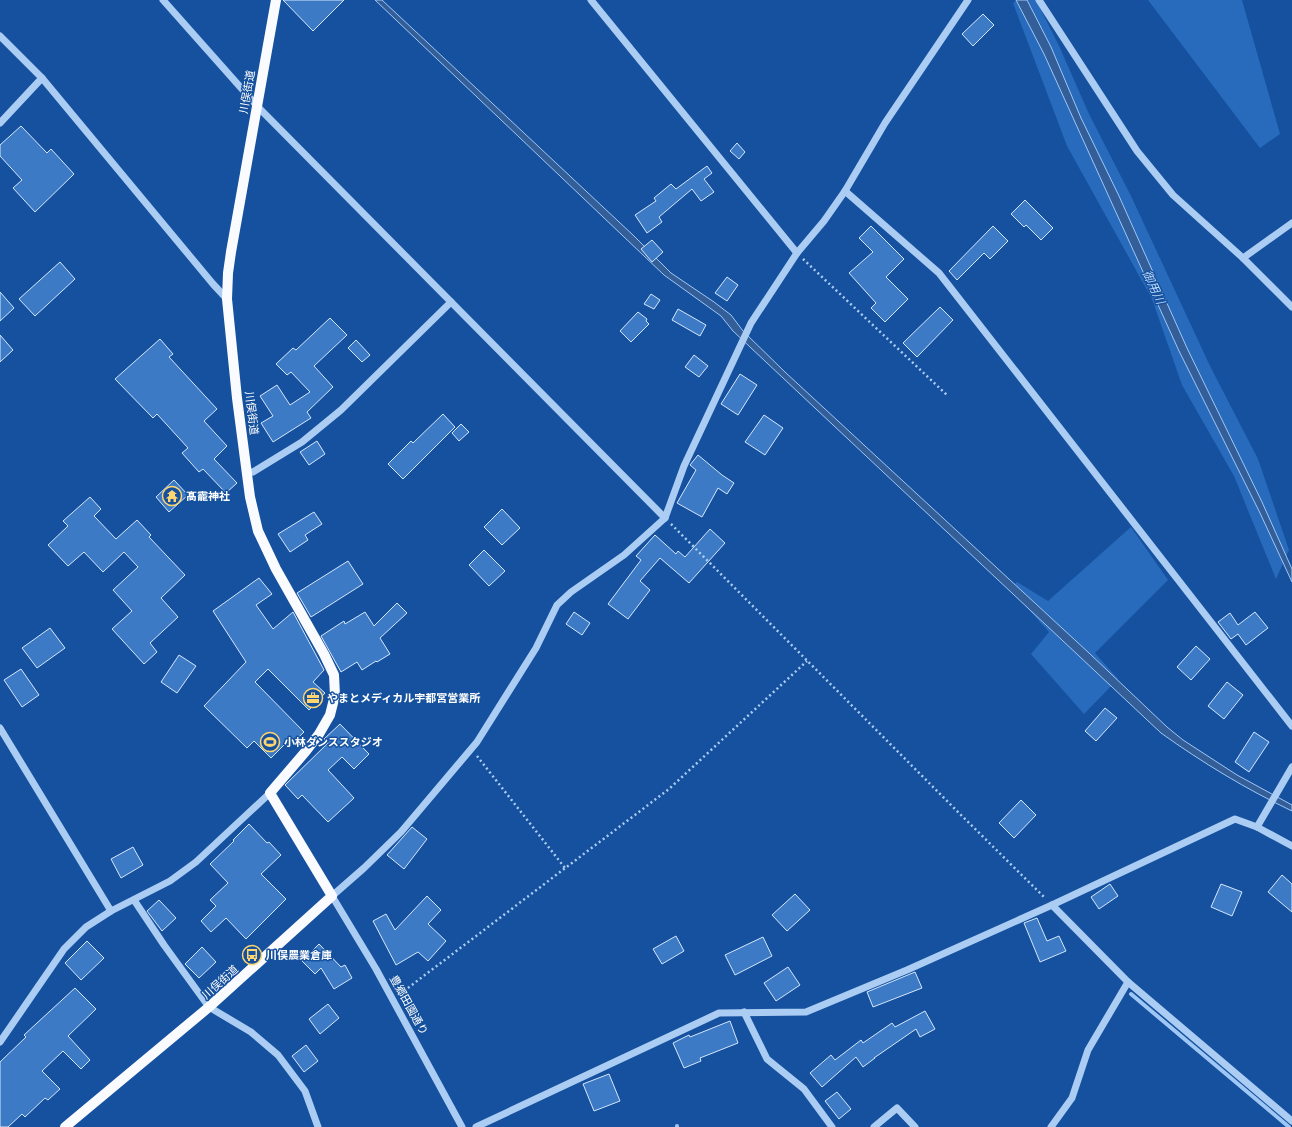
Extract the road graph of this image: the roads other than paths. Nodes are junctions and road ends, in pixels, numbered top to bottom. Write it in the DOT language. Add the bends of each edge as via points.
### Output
graph roads {
  1 [pos="162,0"];
  2 [pos="276,0"];
  3 [pos="591,0"];
  4 [pos="968,0"];
  5 [pos="1038,0"];
  6 [pos="0,36"];
  7 [pos="42,78"];
  8 [pos="257,106"];
  9 [pos="0,123"];
  10 [pos="845,191"];
  11 [pos="1292,223"];
  12 [pos="797,253"];
  13 [pos="1243,258"];
  14 [pos="227,299"];
  15 [pos="451,302"];
  16 [pos="1292,307"];
  17 [pos="247,472"];
  18 [pos="665,518"];
  19 [pos="1292,726"];
  20 [pos="0,728"];
  21 [pos="1292,768"];
  22 [pos="270,793"];
  23 [pos="1257,827"];
  24 [pos="1292,846"];
  25 [pos="332,896"];
  26 [pos="134,900"];
  27 [pos="1052,905"];
  28 [pos="111,910"];
  29 [pos="1128,982"];
  30 [pos="209,1007"];
  31 [pos="744,1012"];
  32 [pos="0,1042"];
  33 [pos="1292,1121"];
  34 [pos="65,1127"];
  35 [pos="318,1127"];
  36 [pos="462,1127"];
  37 [pos="476,1127"];
  38 [pos="832,1127"];
  39 [pos="874,1127"];
  40 [pos="915,1127"];
  41 [pos="1051,1127"];
  1 -- 8 [label="street"];
  2 -- 8 [label="main road, 川俣街道"];
  3 -- 12 [label="street"];
  4 -- 10 [label="street" via="885,123"];
  5 -- 13 [label="street" via="1137,151 1173,195"];
  6 -- 7 [label="street"];
  7 -- 9 [label="street"];
  7 -- 14 [label="street"];
  8 -- 14 [label="main road, 川俣街道" via="231,252"];
  8 -- 15 [label="street"];
  10 -- 12 [label="street"];
  10 -- 19 [label="street" via="939,274"];
  11 -- 13 [label="street"];
  12 -- 18 [label="street" via="751,323 684,466"];
  13 -- 16 [label="street"];
  14 -- 17 [label="main road, 川俣街道"];
  15 -- 17 [label="street" via="341,410 302,442 253,472"];
  15 -- 18 [label="street"];
  17 -- 22 [label="main road, 川俣街道" via="258,531 266,550 334,675 335,695 330,715 310,745"];
  18 -- 25 [label="street" via="624,555 571,592 557,605 536,648 477,742 401,832"];
  20 -- 28 [label="street"];
  21 -- 23 [label="street"];
  22 -- 25 [label="main road"];
  22 -- 26 [label="street, 川俣街道" via="196,862 170,881"];
  23 -- 24 [label="street"];
  23 -- 27 [label="street" via="1235,819"];
  25 -- 30 [label="main road, 川俣街道"];
  25 -- 36 [label="street, 豊郷田園通り" via="394,1000"];
  26 -- 28 [label="street, 川俣街道"];
  26 -- 30 [label="street"];
  27 -- 29 [label="street"];
  27 -- 31 [label="street" via="806,1012"];
  28 -- 32 [label="street, 川俣街道" via="86,927 64,950"];
  29 -- 33 [label="street"];
  29 -- 41 [label="street" via="1088,1050 1072,1098"];
  30 -- 34 [label="main road, 川俣街道"];
  30 -- 35 [label="street" via="251,1032 278,1056 305,1091"];
  31 -- 37 [label="street" via="719,1013"];
  31 -- 38 [label="street" via="767,1059 804,1089"];
  39 -- 40 [label="street" via="897,1108"];
}
